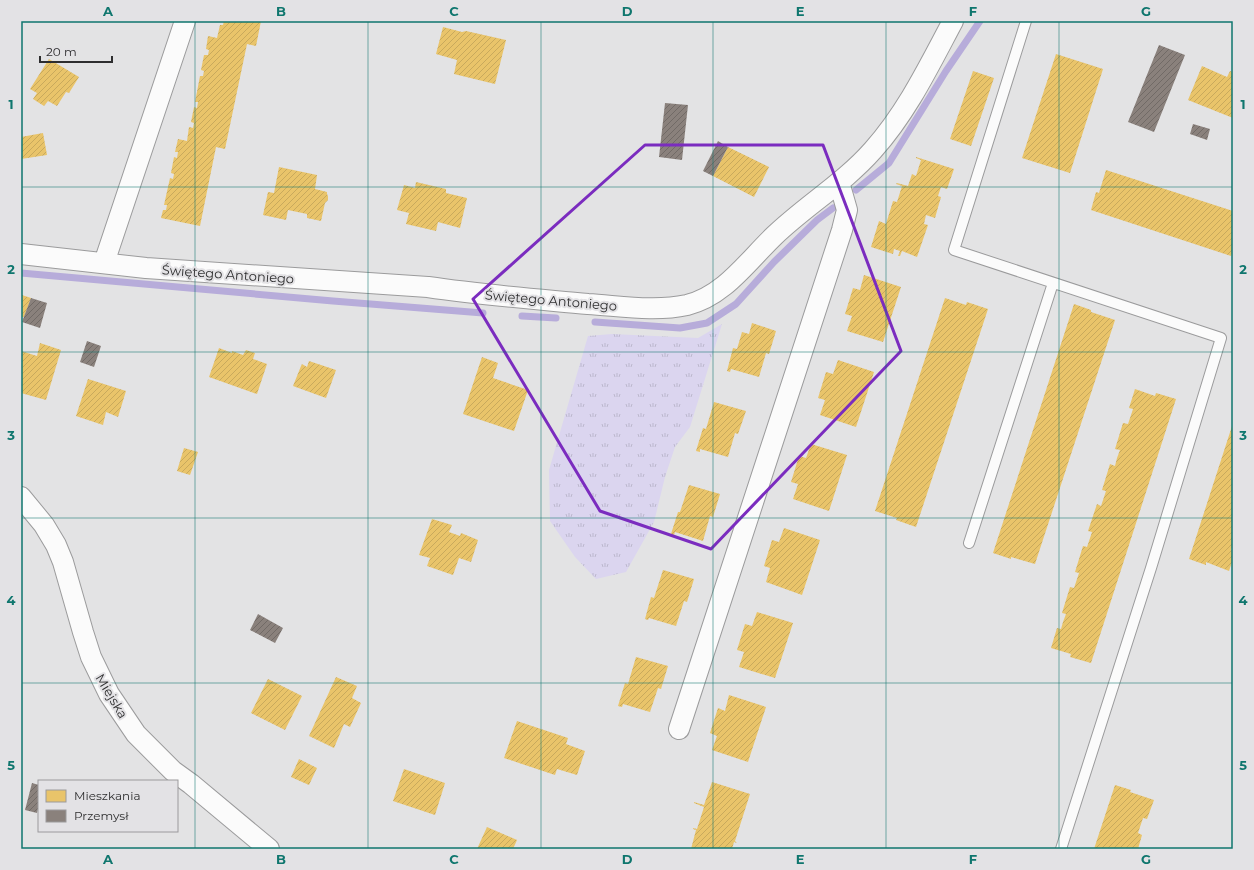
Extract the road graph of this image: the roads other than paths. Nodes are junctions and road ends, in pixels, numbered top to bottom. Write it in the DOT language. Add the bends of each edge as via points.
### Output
graph roads {
  1 [pos="185,21"];
  2 [pos="953,21"];
  3 [pos="1026,21"];
  4 [pos="839,182"];
  5 [pos="21,254"];
  6 [pos="104,263"];
  7 [pos="1054,283"];
  8 [pos="21,497"];
  9 [pos="969,543"];
  10 [pos="679,729"];
  11 [pos="269,849"];
  12 [pos="1062,849"];
  1 -- 6 [label="street"];
  2 -- 4 [label="street, Świętego Antoniego" via="921,81 890,128 873,150"];
  3 -- 7 [label="lane" via="954,250"];
  4 -- 6 [label="street, Świętego Antoniego" via="774,236 718,291 689,304 671,308"];
  4 -- 10 [label="street" via="847,210 842,230"];
  5 -- 6 [label="street, Świętego Antoniego"];
  7 -- 9 [label="lane"];
  7 -- 12 [label="lane" via="1221,338"];
  8 -- 11 [label="street, Miejska" via="44,525 56,545 91,657 109,694 136,734 173,771"];
}
